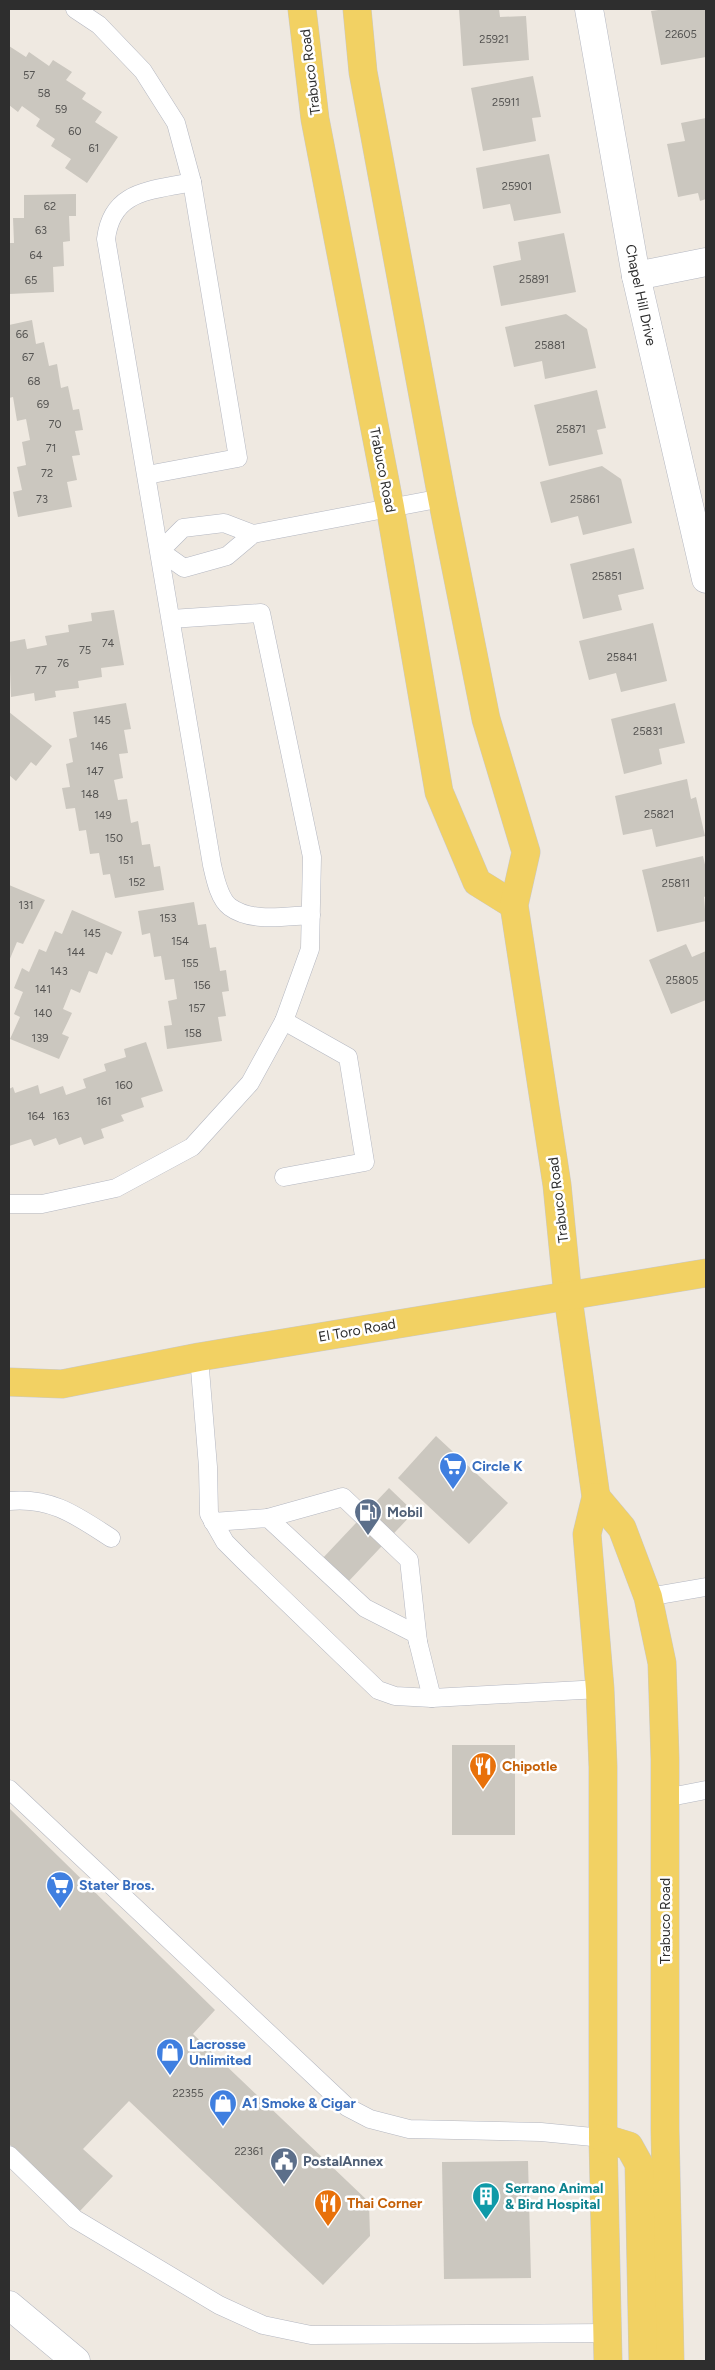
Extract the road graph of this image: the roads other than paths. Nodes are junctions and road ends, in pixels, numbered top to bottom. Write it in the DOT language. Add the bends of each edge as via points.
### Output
graph roads {
  1 [pos="75,9"];
  2 [pos="302,9"];
  3 [pos="357,9"];
  4 [pos="589,9"];
  5 [pos="192,182"];
  6 [pos="706,262"];
  7 [pos="636,276"];
  8 [pos="147,475"];
  9 [pos="442,498"];
  10 [pos="390,508"];
  11 [pos="252,534"];
  12 [pos="160,551"];
  13 [pos="706,579"];
  14 [pos="171,619"];
  15 [pos="514,905"];
  16 [pos="311,915"];
  17 [pos="284,1021"];
  18 [pos="284,1177"];
  19 [pos="9,1204"];
  20 [pos="706,1273"];
  21 [pos="568,1297"];
  22 [pos="199,1357"];
  23 [pos="9,1382"];
  24 [pos="596,1497"];
  25 [pos="9,1501"];
  26 [pos="268,1518"];
  27 [pos="213,1522"];
  28 [pos="111,1538"];
  29 [pos="706,1587"];
  30 [pos="648,1597"];
  31 [pos="418,1642"];
  32 [pos="600,1690"];
  33 [pos="432,1698"];
  34 [pos="9,1788"];
  35 [pos="706,1790"];
  36 [pos="665,1798"];
  37 [pos="603,2138"];
  38 [pos="9,2155"];
  39 [pos="9,2305"];
  40 [pos="608,2333"];
  41 [pos="76,2361"];
  42 [pos="608,2361"];
  43 [pos="643,2361"];
  44 [pos="670,2361"];
  1 -- 5 [label="lane" via="99,25 143,71 176,123"];
  2 -- 10 [label="main road, Trabuco Road" via="315,119"];
  3 -- 9 [label="main road, Trabuco Road" via="364,72"];
  4 -- 7 [label="street, Chapel Hill Drive"];
  5 -- 8 [label="lane" via="138,193 114,211 108,223 106,239"];
  5 -- 8 [label="lane" via="238,458"];
  6 -- 7 [label="street"];
  7 -- 13 [label="street, Chapel Hill Drive"];
  8 -- 12 [label="lane"];
  9 -- 10 [label="lane"];
  9 -- 15 [label="main road, Trabuco Road" via="486,719 526,852"];
  10 -- 11 [label="lane"];
  10 -- 15 [label="main road, Trabuco Road" via="439,792 477,882"];
  11 -- 12 [label="lane" via="224,523 183,528"];
  11 -- 12 [label="lane" via="227,556 184,568"];
  12 -- 14 [label="lane"];
  14 -- 16 [label="lane" via="212,865 219,888 229,906 247,915"];
  14 -- 16 [label="lane" via="261,613 312,857"];
  15 -- 21 [label="main road, Trabuco Road" via="557,1185"];
  16 -- 17 [label="lane" via="310,950"];
  17 -- 18 [label="lane" via="348,1057 365,1162"];
  17 -- 19 [label="lane" via="250,1084 192,1147 116,1188 42,1204"];
  20 -- 21 [label="main road, El Toro Road"];
  21 -- 22 [label="main road, El Toro Road"];
  21 -- 24 [label="main road, Trabuco Road"];
  22 -- 23 [label="main road, El Toro Road" via="62,1384"];
  22 -- 27 [label="lane" via="209,1514"];
  24 -- 30 [label="main road, Trabuco Road" via="622,1528"];
  24 -- 32 [label="main road, Trabuco Road" via="587,1534"];
  25 -- 28 [label="lane" via="25,1499 48,1503 72,1513"];
  26 -- 27 [label="lane"];
  26 -- 31 [label="lane" via="365,1608 416,1634"];
  26 -- 31 [label="lane" via="343,1497 409,1560"];
  27 -- 33 [label="lane" via="225,1542 378,1690 395,1696"];
  29 -- 30 [label="lane"];
  30 -- 36 [label="main road, Trabuco Road" via="662,1663"];
  31 -- 33 [label="lane"];
  32 -- 33 [label="lane"];
  32 -- 37 [label="main road, Trabuco Road"];
  34 -- 37 [label="lane" via="347,2107 370,2119 409,2130 541,2132"];
  35 -- 36 [label="lane"];
  36 -- 44 [label="main road, Trabuco Road" via="665,2130"];
  37 -- 40 [label="main road, Trabuco Road"];
  37 -- 43 [label="main road" via="629,2146 639,2164"];
  38 -- 40 [label="lane" via="75,2219 219,2306 263,2325 312,2335"];
  39 -- 41 [label="street"];
  40 -- 42 [label="main road, Trabuco Road"];
}
